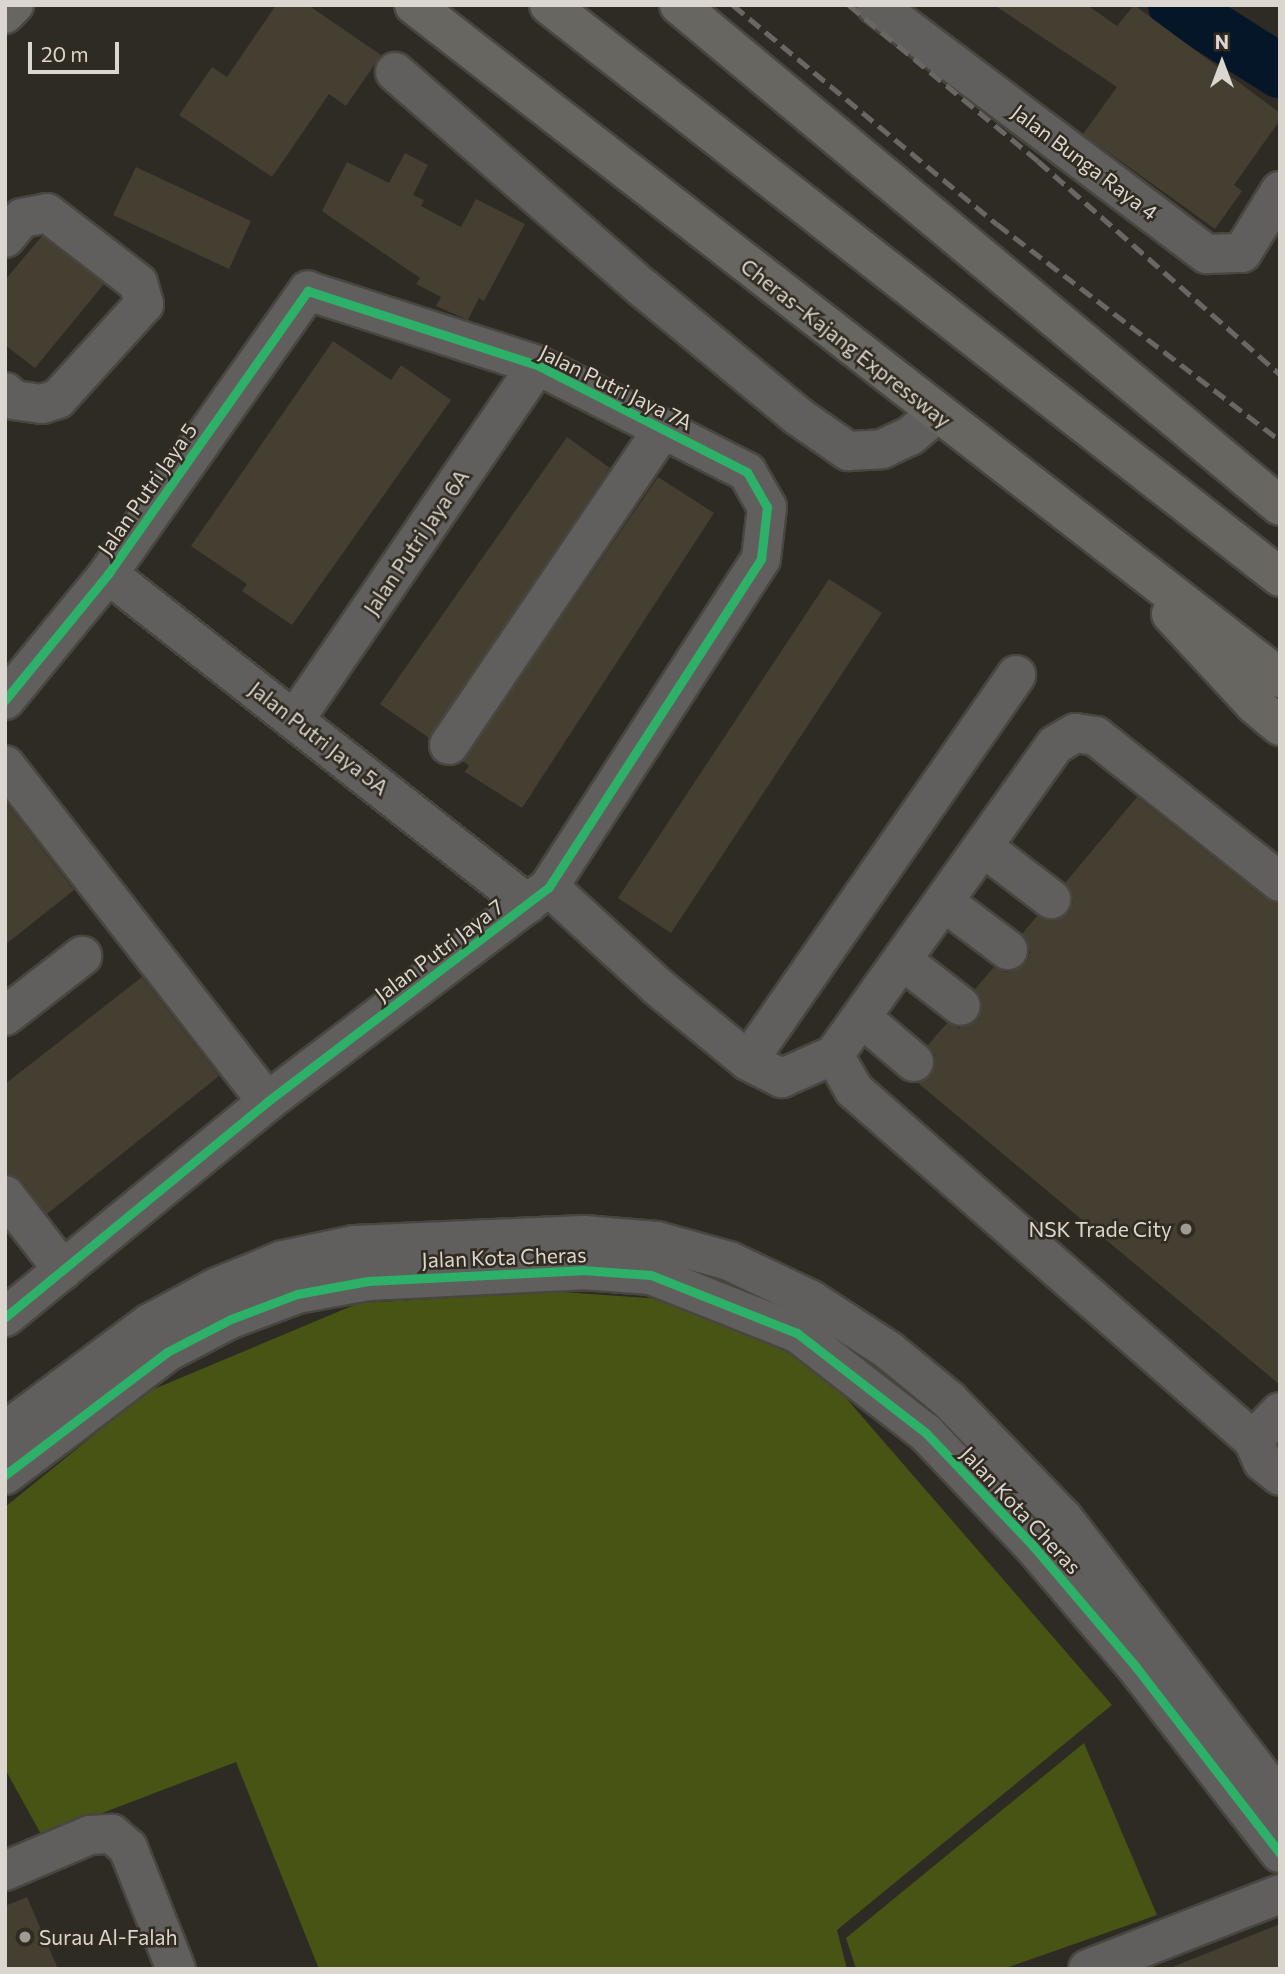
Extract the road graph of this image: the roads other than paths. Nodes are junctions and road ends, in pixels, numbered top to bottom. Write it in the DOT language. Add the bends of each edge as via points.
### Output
graph roads {
  1 [pos="14,5"];
  2 [pos="414,5"];
  3 [pos="549,5"];
  4 [pos="679,5"];
  5 [pos="876,5"];
  6 [pos="5,14"];
  7 [pos="396,72"];
  8 [pos="1279,192"];
  9 [pos="5,238"];
  10 [pos="309,290"];
  11 [pos="537,365"];
  12 [pos="5,392"];
  13 [pos="937,413"];
  14 [pos="663,429"];
  15 [pos="1280,506"];
  16 [pos="767,507"];
  17 [pos="1143,571"];
  18 [pos="108,574"];
  19 [pos="1280,577"];
  20 [pos="1016,675"];
  21 [pos="1280,678"];
  22 [pos="5,700"];
  23 [pos="295,719"];
  24 [pos="1280,726"];
  25 [pos="449,745"];
  26 [pos="5,765"];
  27 [pos="983,847"];
  28 [pos="1280,882"];
  29 [pos="538,896"];
  30 [pos="1051,900"];
  31 [pos="944,902"];
  32 [pos="1008,950"];
  33 [pos="82,956"];
  34 [pos="903,961"];
  35 [pos="961,1006"];
  36 [pos="5,1016"];
  37 [pos="862,1018"];
  38 [pos="834,1055"];
  39 [pos="748,1061"];
  40 [pos="914,1062"];
  41 [pos="267,1102"];
  42 [pos="5,1195"];
  43 [pos="63,1269"];
  44 [pos="5,1317"];
  45 [pos="1280,1412"];
  46 [pos="5,1431"];
  47 [pos="1253,1440"];
  48 [pos="5,1475"];
  49 [pos="1280,1476"];
  50 [pos="1280,1800"];
  51 [pos="1280,1853"];
  52 [pos="5,1871"];
  53 [pos="1280,1894"];
  54 [pos="176,1969"];
  55 [pos="1088,1969"];
  1 -- 6 [label="highway"];
  2 -- 13 [label="highway, Cheras–Kajang Expressway"];
  3 -- 19 [label="highway"];
  4 -- 15 [label="highway"];
  5 -- 8 [label="street, Jalan Bunga Raya 4" via="1207,254 1241,253"];
  7 -- 13 [label="street" via="643,288 799,417 848,451 882,449 911,436"];
  9 -- 12 [label="street" via="22,218 47,213 138,282 144,304 58,399 42,404 14,400"];
  10 -- 11 [label="street, Jalan Putri Jaya 7A"];
  10 -- 18 [label="street, Jalan Putri Jaya 5"];
  11 -- 14 [label="street, Jalan Putri Jaya 7A"];
  11 -- 23 [label="street, Jalan Putri Jaya 6A"];
  13 -- 17 [label="highway, Cheras–Kajang Expressway"];
  14 -- 16 [label="street, Jalan Putri Jaya 7A" via="747,472"];
  14 -- 25 [label="street"];
  16 -- 29 [label="street, Jalan Putri Jaya 7" via="761,559"];
  17 -- 21 [label="highway, Cheras–Kajang Expressway"];
  17 -- 24 [label="highway" via="1181,629"];
  18 -- 22 [label="street, Jalan Putri Jaya 5"];
  18 -- 23 [label="street, Jalan Putri Jaya 5A"];
  20 -- 39 [label="street"];
  23 -- 29 [label="street, Jalan Putri Jaya 5A"];
  26 -- 41 [label="street"];
  27 -- 28 [label="street" via="1055,745 1075,733 1097,736"];
  27 -- 30 [label="street"];
  27 -- 31 [label="street"];
  29 -- 39 [label="street, Jalan Putri Jaya 5A"];
  29 -- 41 [label="street, Jalan Putri Jaya 7"];
  31 -- 32 [label="street"];
  31 -- 34 [label="street"];
  33 -- 36 [label="street"];
  34 -- 35 [label="street"];
  34 -- 37 [label="street"];
  37 -- 38 [label="street"];
  37 -- 40 [label="street"];
  38 -- 39 [label="street, Jalan Putri Jaya 5A" via="782,1078"];
  38 -- 47 [label="street" via="854,1090"];
  41 -- 43 [label="street, Jalan Putri Jaya 7"];
  42 -- 43 [label="street"];
  43 -- 44 [label="street, Jalan Putri Jaya 7"];
  45 -- 47 [label="street"];
  46 -- 50 [label="street, Jalan Kota Cheras" via="150,1323 217,1287 283,1261 355,1245 584,1235 657,1241 729,1261 811,1300 888,1350 949,1400 1063,1518"];
  47 -- 49 [label="street" via="1263,1462"];
  48 -- 51 [label="street, Jalan Kota Cheras" via="167,1352 231,1319 297,1294 368,1281 582,1270 651,1275 797,1333 926,1433 1034,1547 1136,1667"];
  52 -- 54 [label="street" via="90,1835 112,1834 128,1848"];
  53 -- 55 [label="street"];
}
